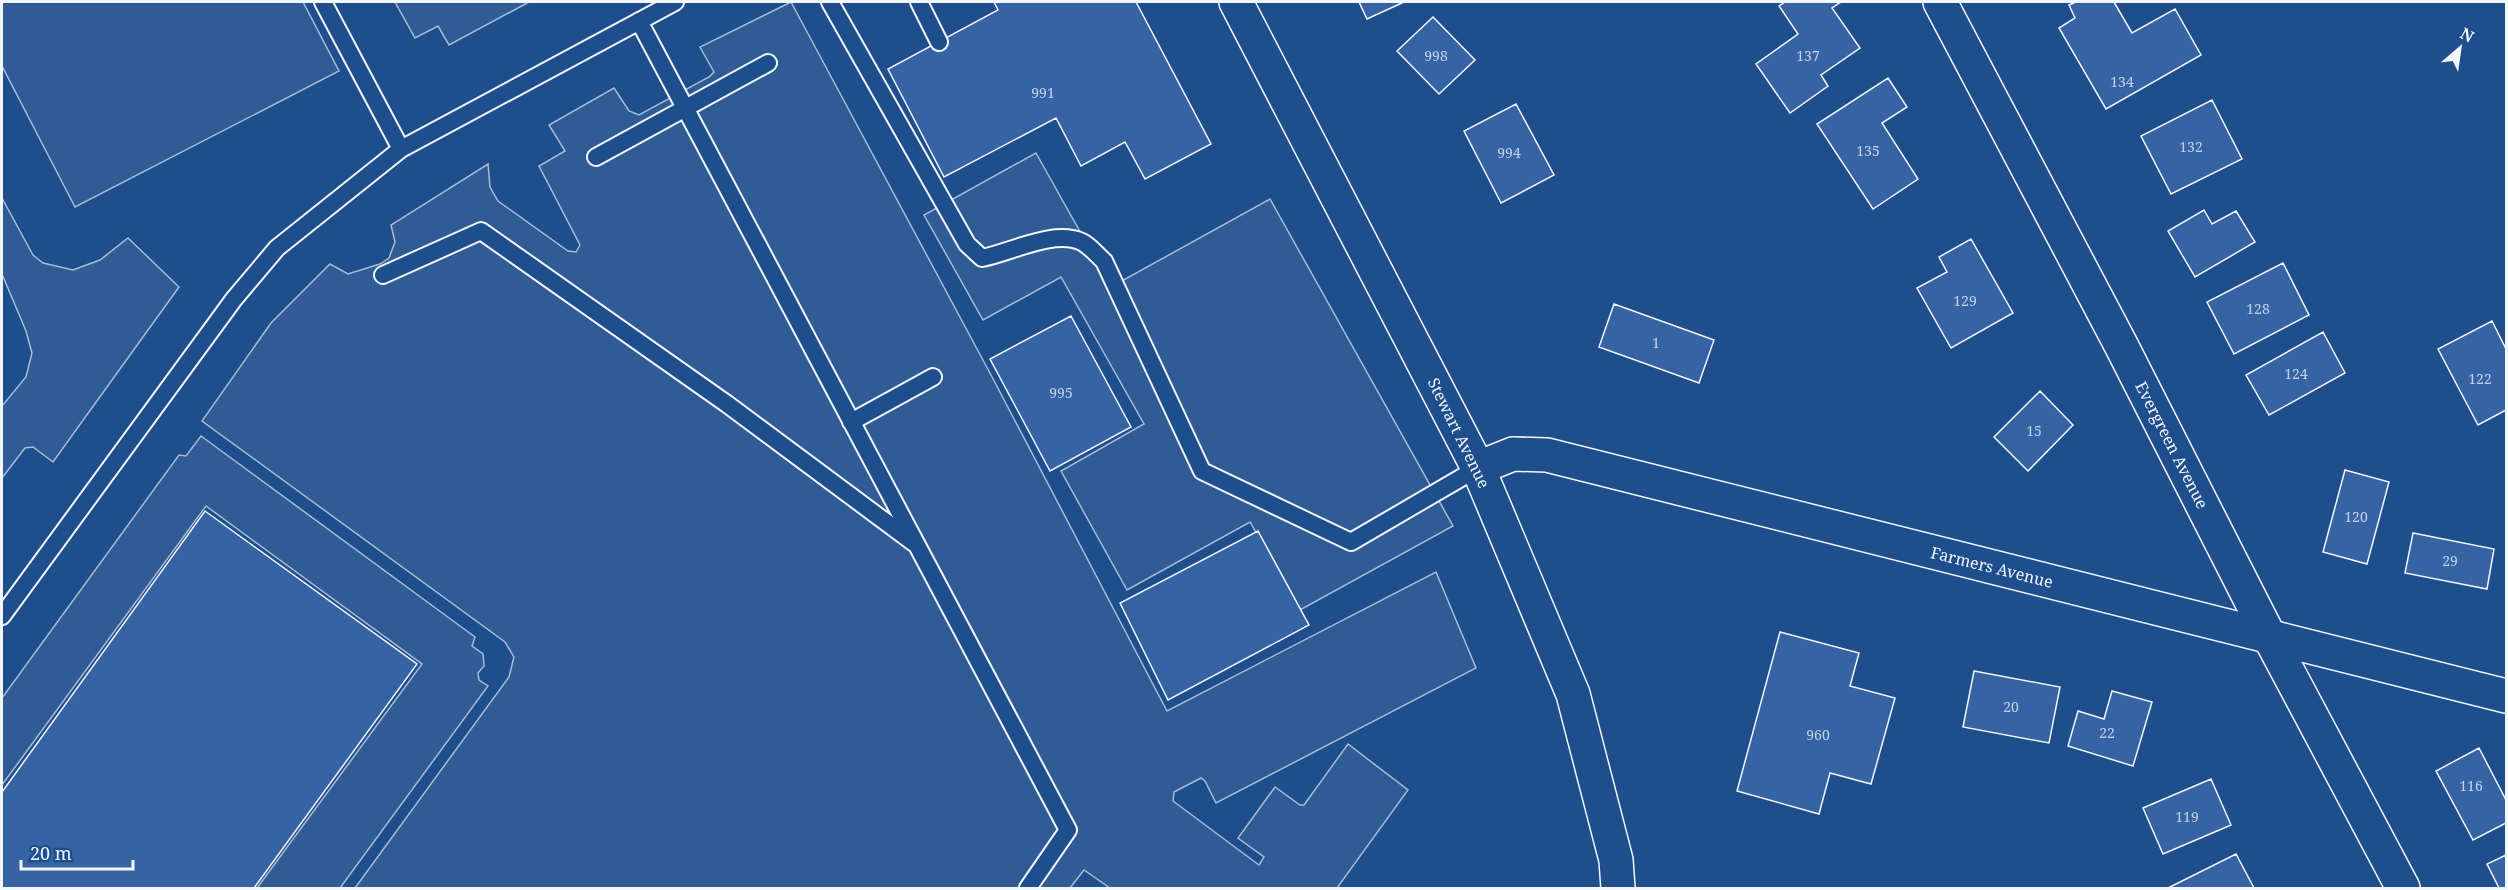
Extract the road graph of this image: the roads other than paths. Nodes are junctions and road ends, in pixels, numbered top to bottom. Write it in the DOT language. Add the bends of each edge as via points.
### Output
graph roads {
  1 [pos="323,2"];
  2 [pos="675,2"];
  3 [pos="830,2"];
  4 [pos="919,2"];
  5 [pos="1236,2"];
  6 [pos="1940,2"];
  7 [pos="639,21"];
  8 [pos="939,42"];
  9 [pos="768,63"];
  10 [pos="685,108"];
  11 [pos="401,149"];
  12 [pos="596,157"];
  13 [pos="383,275"];
  14 [pos="933,377"];
  15 [pos="851,422"];
  16 [pos="1478,468"];
  17 [pos="918,546"];
  18 [pos="2,616"];
  19 [pos="2269,636"];
  20 [pos="2506,696"];
  21 [pos="1028,888"];
  22 [pos="1618,888"];
  23 [pos="2403,888"];
  1 -- 11 [label="lane"];
  2 -- 7 [label="lane"];
  3 -- 16 [label="lane" via="967,244 982,258 1056,237 1082,242 1104,261 1202,471 1351,542"];
  4 -- 8 [label="lane"];
  5 -- 16 [label="street, Stewart Avenue"];
  6 -- 19 [label="street, Evergreen Avenue"];
  7 -- 10 [label="lane"];
  7 -- 11 [label="lane"];
  9 -- 10 [label="lane"];
  10 -- 12 [label="lane"];
  10 -- 15 [label="lane"];
  11 -- 18 [label="lane" via="277,248 234,299"];
  13 -- 17 [label="lane" via="481,231 727,404"];
  14 -- 15 [label="lane"];
  15 -- 17 [label="lane"];
  16 -- 19 [label="street, Farmers Avenue" via="1514,454 1546,456"];
  16 -- 22 [label="street, Stewart Avenue" via="1573,694 1616,861"];
  17 -- 21 [label="lane" via="1068,830"];
  19 -- 20 [label="street, Farmers Avenue"];
  19 -- 23 [label="street, Evergreen Avenue"];
}
